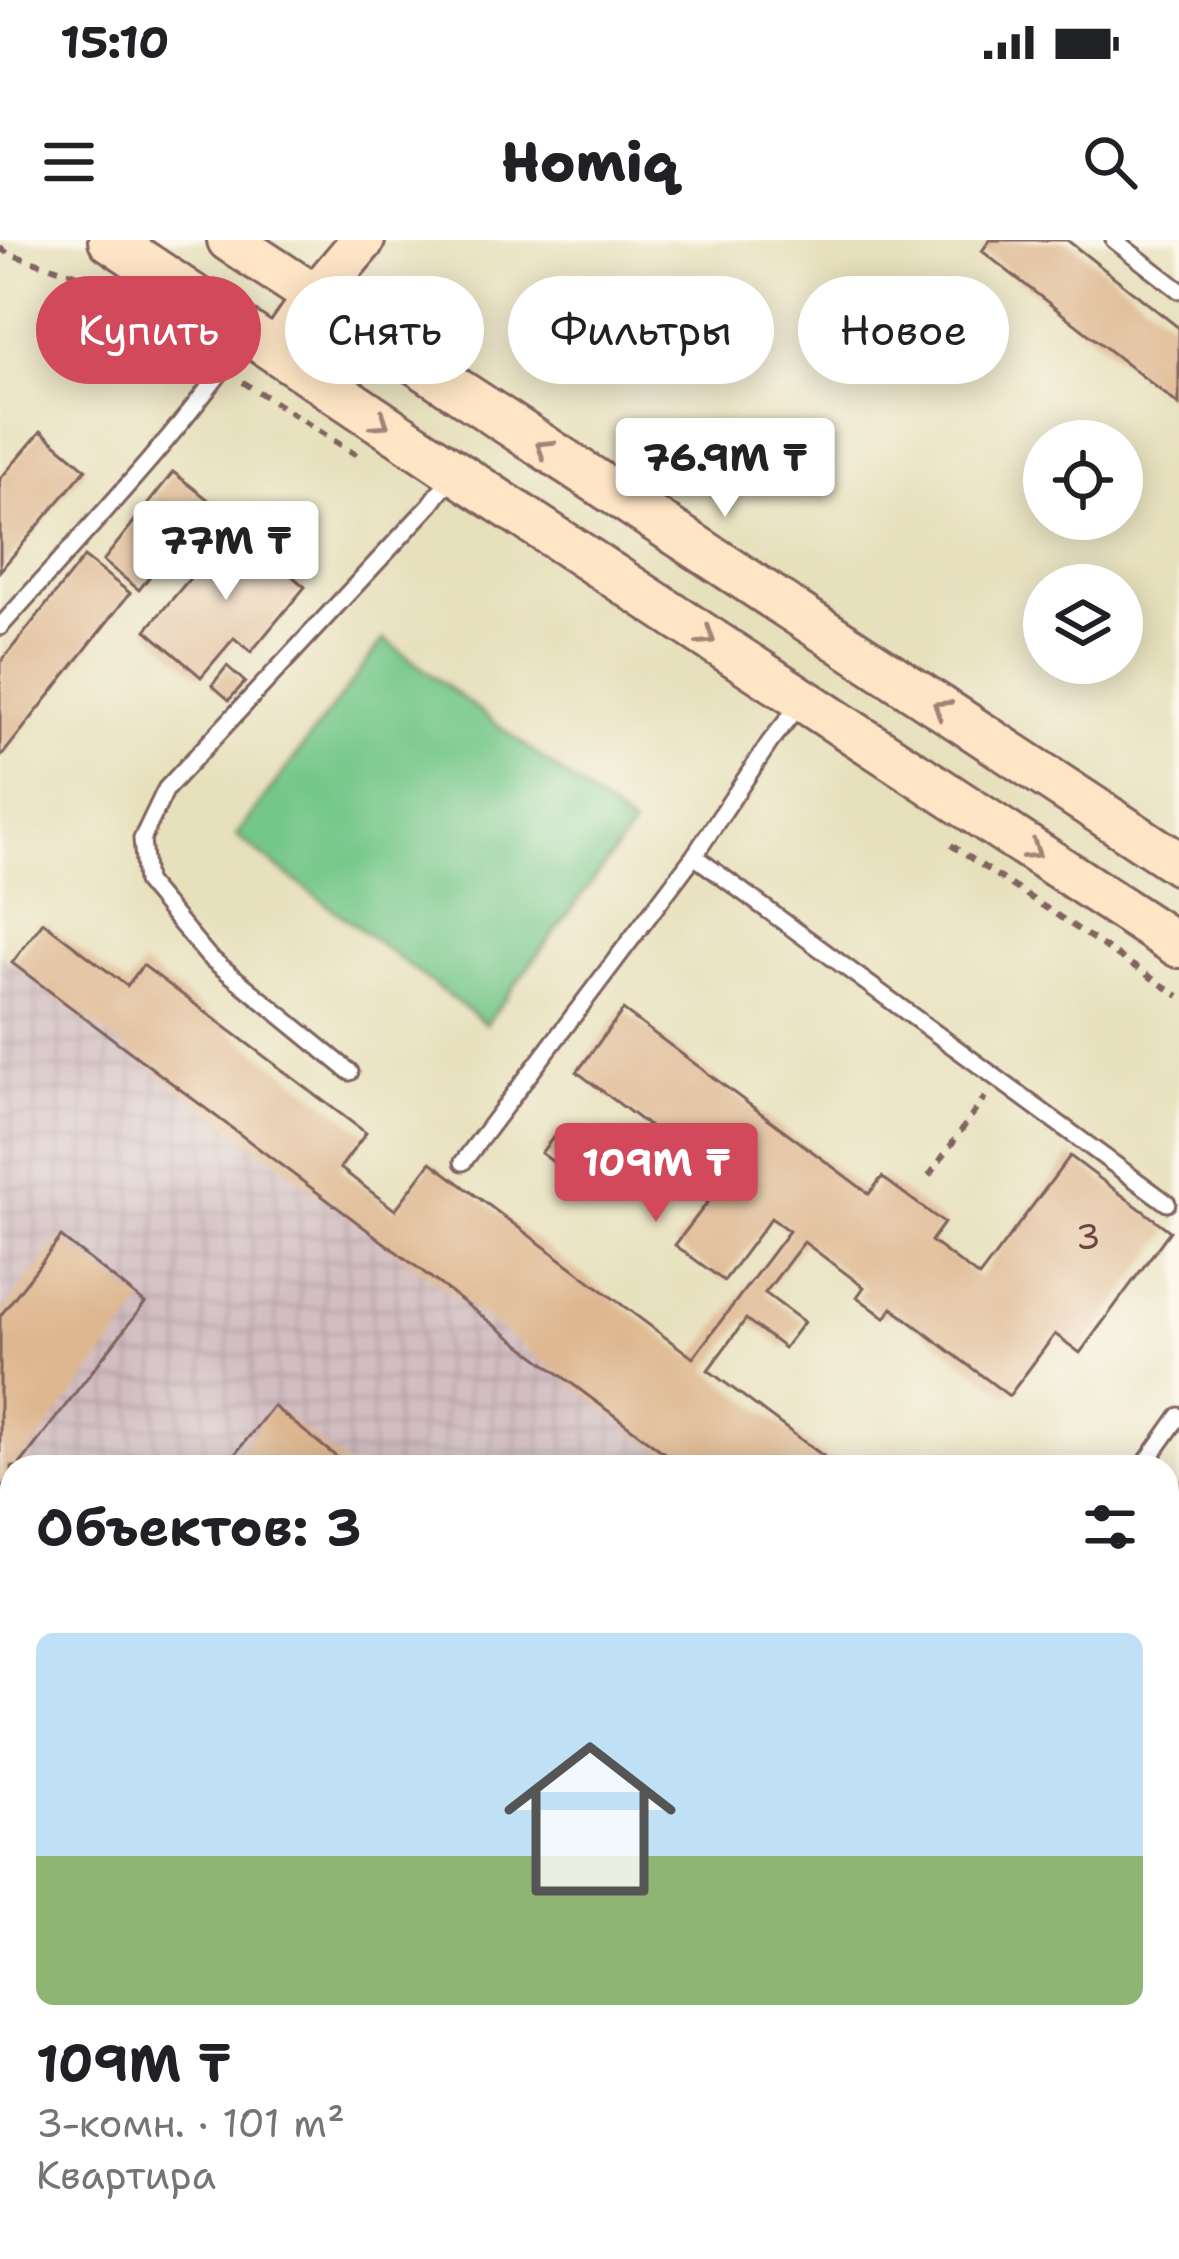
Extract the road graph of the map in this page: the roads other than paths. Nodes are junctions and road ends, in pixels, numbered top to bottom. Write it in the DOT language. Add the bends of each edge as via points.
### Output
graph roads {
  1 [pos="110,240"];
  2 [pos="229,240"];
  3 [pos="363,240"];
  4 [pos="1114,240"];
  5 [pos="333,276"];
  6 [pos="285,277"];
  7 [pos="1179,290"];
  8 [pos="285,324"];
  9 [pos="263,343"];
  10 [pos="448,384"];
  11 [pos="455,472"];
  12 [pos="0,627"];
  13 [pos="804,700"];
  14 [pos="694,856"];
  15 [pos="1179,864"];
  16 [pos="1179,946"];
  17 [pos="350,1072"];
  18 [pos="463,1162"];
  19 [pos="1167,1203"];
  20 [pos="1179,1416"];
  21 [pos="1151,1455"];
  1 -- 9 [label="main road"];
  2 -- 6 [label="main road"];
  3 -- 5 [label="main road"];
  4 -- 7 [label="lane"];
  8 -- 9 [label="main road"];
  9 -- 11 [label="main road, one-way"];
  9 -- 12 [label="lane" via="224,369"];
  15 -- 10 [label="main road, one-way"];
  11 -- 13 [label="main road, one-way"];
  11 -- 17 [label="lane" via="166,789 142,839 146,882 208,956"];
  13 -- 14 [label="lane"];
  13 -- 16 [label="main road, one-way"];
  14 -- 18 [label="lane"];
  14 -- 19 [label="lane"];
  20 -- 21 [label="lane"];
}
